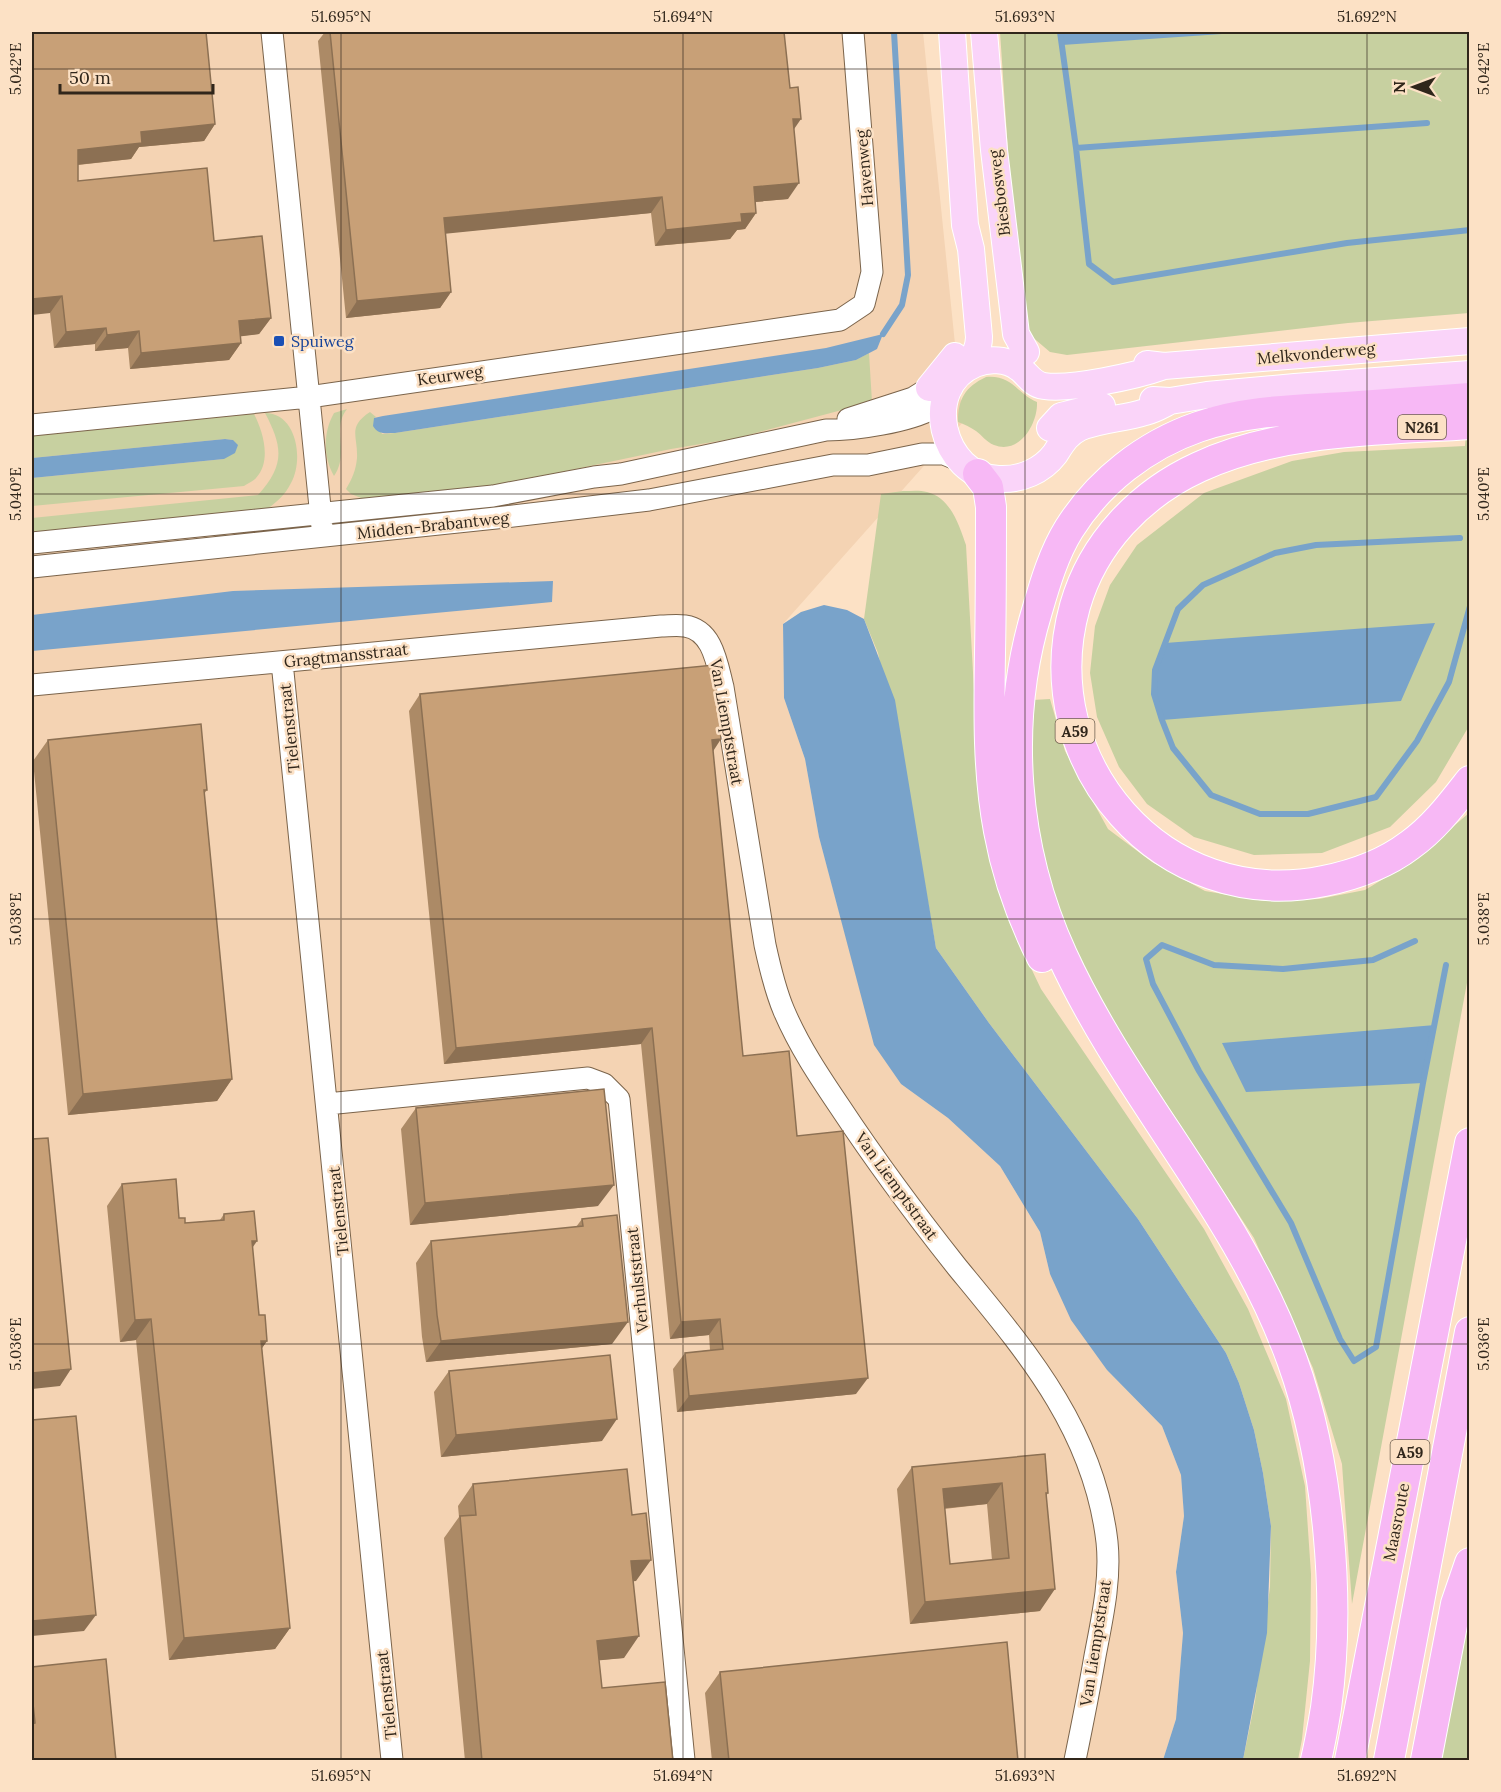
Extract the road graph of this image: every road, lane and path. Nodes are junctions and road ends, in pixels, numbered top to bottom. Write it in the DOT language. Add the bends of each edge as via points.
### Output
graph roads {
  1 [pos="273,32"];
  2 [pos="853,32"];
  3 [pos="952,32"];
  4 [pos="984,32"];
  5 [pos="864,304"];
  6 [pos="1470,341"];
  7 [pos="968,355"];
  8 [pos="1041,369"];
  9 [pos="1470,374"];
  10 [pos="938,391"];
  11 [pos="309,397"];
  12 [pos="1470,398"];
  13 [pos="1470,424"];
  14 [pos="32,425"];
  15 [pos="1375,430"];
  16 [pos="1059,432"];
  17 [pos="961,457"];
  18 [pos="320,513"];
  19 [pos="322,537"];
  20 [pos="32,543"];
  21 [pos="32,567"];
  22 [pos="661,626"];
  23 [pos="282,662"];
  24 [pos="32,686"];
  25 [pos="1470,781"];
  26 [pos="327,1104"];
  27 [pos="1148,1106"];
  28 [pos="1470,1143"];
  29 [pos="1470,1332"];
  30 [pos="1470,1563"];
  31 [pos="392,1761"];
  32 [pos="684,1761"];
  33 [pos="1075,1761"];
  34 [pos="1316,1761"];
  35 [pos="1350,1761"];
  36 [pos="1389,1761"];
  37 [pos="1426,1761"];
  1 -- 11 [label="street"];
  2 -- 5 [label="street, Havenweg" via="872,273"];
  3 -- 7 [label="main road, Biesbosweg" via="965,225 971,249"];
  4 -- 8 [label="main road, Biesbosweg" via="1016,334"];
  5 -- 11 [label="street, Keurweg" via="840,320"];
  6 -- 8 [label="main road, Melkvonderweg" via="1164,366 1140,375 1060,387"];
  7 -- 8 [label="main road" via="993,343 1006,345"];
  7 -- 8 [label="main road" via="1020,368 1034,383"];
  7 -- 10 [label="main road" via="952,384"];
  8 -- 16 [label="main road"];
  9 -- 16 [label="main road, Melkvonderweg" via="1207,395 1170,401 1147,412"];
  10 -- 17 [label="main road" via="943,423"];
  10 -- 18 [label="street, Midden-Brabantweg" via="853,416 826,430 621,474 493,496"];
  11 -- 14 [label="street, Keurweg"];
  11 -- 18 [label="street"];
  12 -- 27 [label="highway" via="1283,411 1199,426 1120,470 1086,506 1057,554 1033,623 1022,674 1017,753 1023,823 1038,894 1062,956"];
  13 -- 15 [label="highway, N261"];
  15 -- 25 [label="highway, A59" via="1240,451 1198,467 1140,504 1110,535 1080,589 1067,650 1070,714 1088,765 1116,807 1135,827 1185,862 1245,882 1308,884 1343,877 1377,864 1419,838"];
  16 -- 17 [label="main road" via="1044,465 1033,473 1000,479"];
  16 -- 17 [label="main road" via="1024,458 1006,462 987,460 961,440"];
  17 -- 19 [label="street, Midden-Brabantweg" via="938,437 865,453 833,465 649,500"];
  17 -- 27 [label="highway" via="988,487 992,507 990,750 999,831 1008,868 1030,934 1061,991 1101,1053"];
  18 -- 19 [label="street"];
  18 -- 20 [label="street, Midden-Brabantweg"];
  19 -- 21 [label="street, Midden-Brabantweg"];
  22 -- 23 [label="street, Gragtmansstraat"];
  22 -- 33 [label="street, Van Liemptstraat" via="686,626 703,633 715,654 765,945 783,1010 804,1053 887,1177 1025,1351 1077,1434 1090,1466 1107,1544 1107,1589"];
  23 -- 24 [label="street, Gragtmansstraat"];
  23 -- 26 [label="street, Tielenstraat"];
  26 -- 31 [label="street, Tielenstraat"];
  26 -- 32 [label="street, Verhulststraat" via="588,1078 604,1084 619,1099"];
  27 -- 34 [label="highway" via="1249,1263 1292,1358 1310,1421 1325,1500 1332,1613 1326,1708"];
  28 -- 35 [label="highway, Maasroute / A59"];
  29 -- 36 [label="highway, A59"];
  30 -- 37 [label="highway" via="1456,1604"];
}
